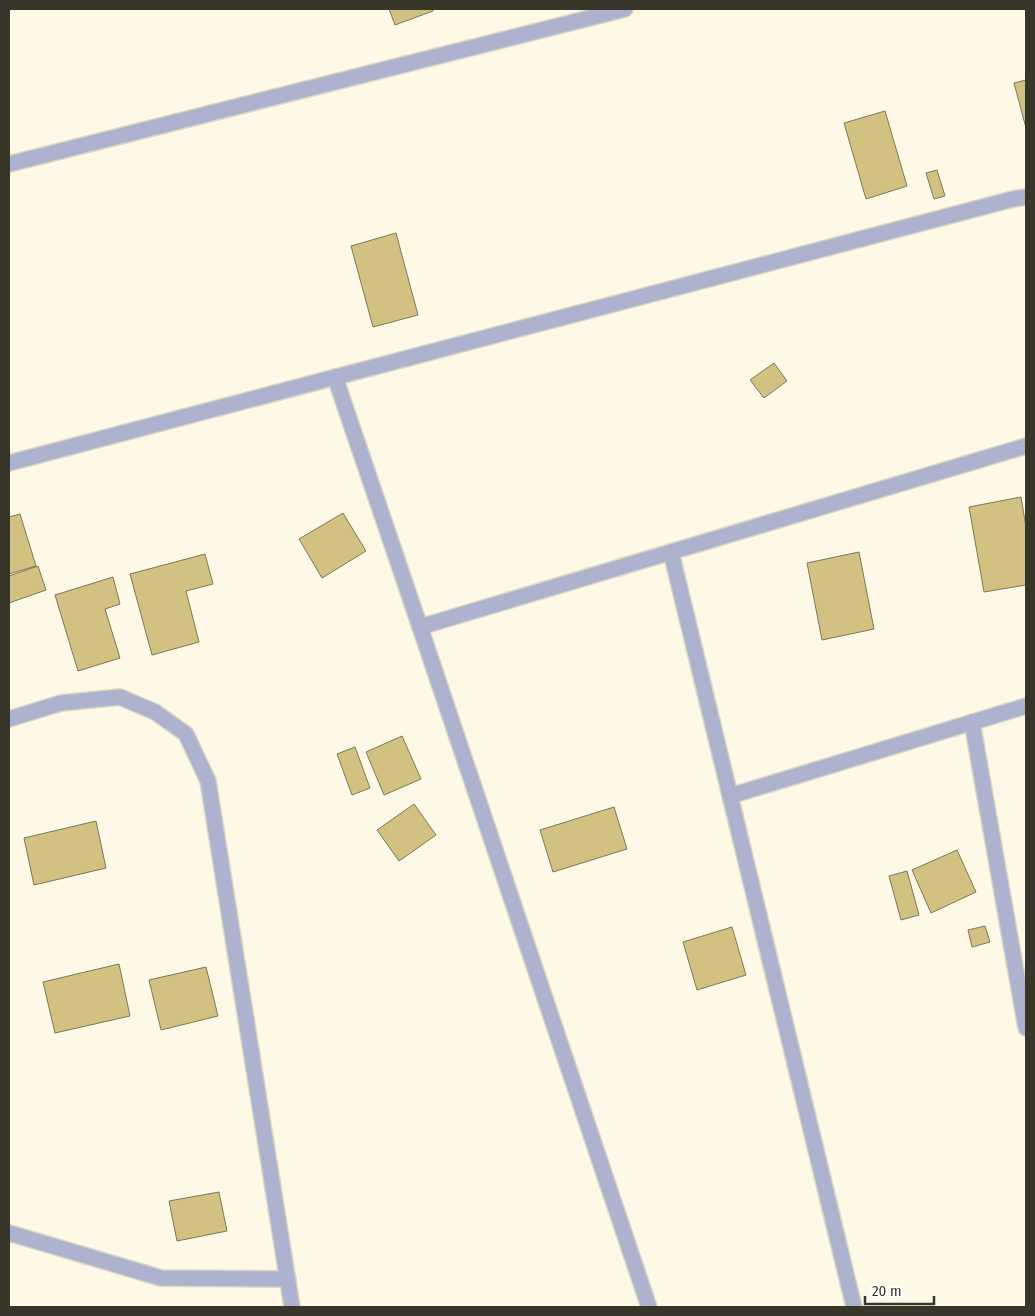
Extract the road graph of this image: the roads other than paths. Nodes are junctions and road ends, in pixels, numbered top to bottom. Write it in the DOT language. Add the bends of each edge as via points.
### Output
graph roads {
  1 [pos="625,9"];
  2 [pos="9,164"];
  3 [pos="1026,196"];
  4 [pos="335,377"];
  5 [pos="1026,446"];
  6 [pos="9,463"];
  7 [pos="671,552"];
  8 [pos="420,627"];
  9 [pos="1026,706"];
  10 [pos="9,719"];
  11 [pos="972,722"];
  12 [pos="730,796"];
  13 [pos="1026,1028"];
  14 [pos="9,1234"];
  15 [pos="288,1279"];
  16 [pos="292,1307"];
  17 [pos="648,1307"];
  18 [pos="854,1307"];
  1 -- 2 [label="street"];
  3 -- 4 [label="street"];
  4 -- 6 [label="street"];
  4 -- 8 [label="street"];
  5 -- 7 [label="street"];
  7 -- 8 [label="street"];
  7 -- 12 [label="street"];
  8 -- 17 [label="street"];
  9 -- 11 [label="street"];
  10 -- 15 [label="street" via="61,703 120,697 155,712 186,734 208,781"];
  11 -- 12 [label="street"];
  11 -- 13 [label="street"];
  12 -- 18 [label="street"];
  14 -- 15 [label="street" via="161,1278"];
  15 -- 16 [label="street"];
}
